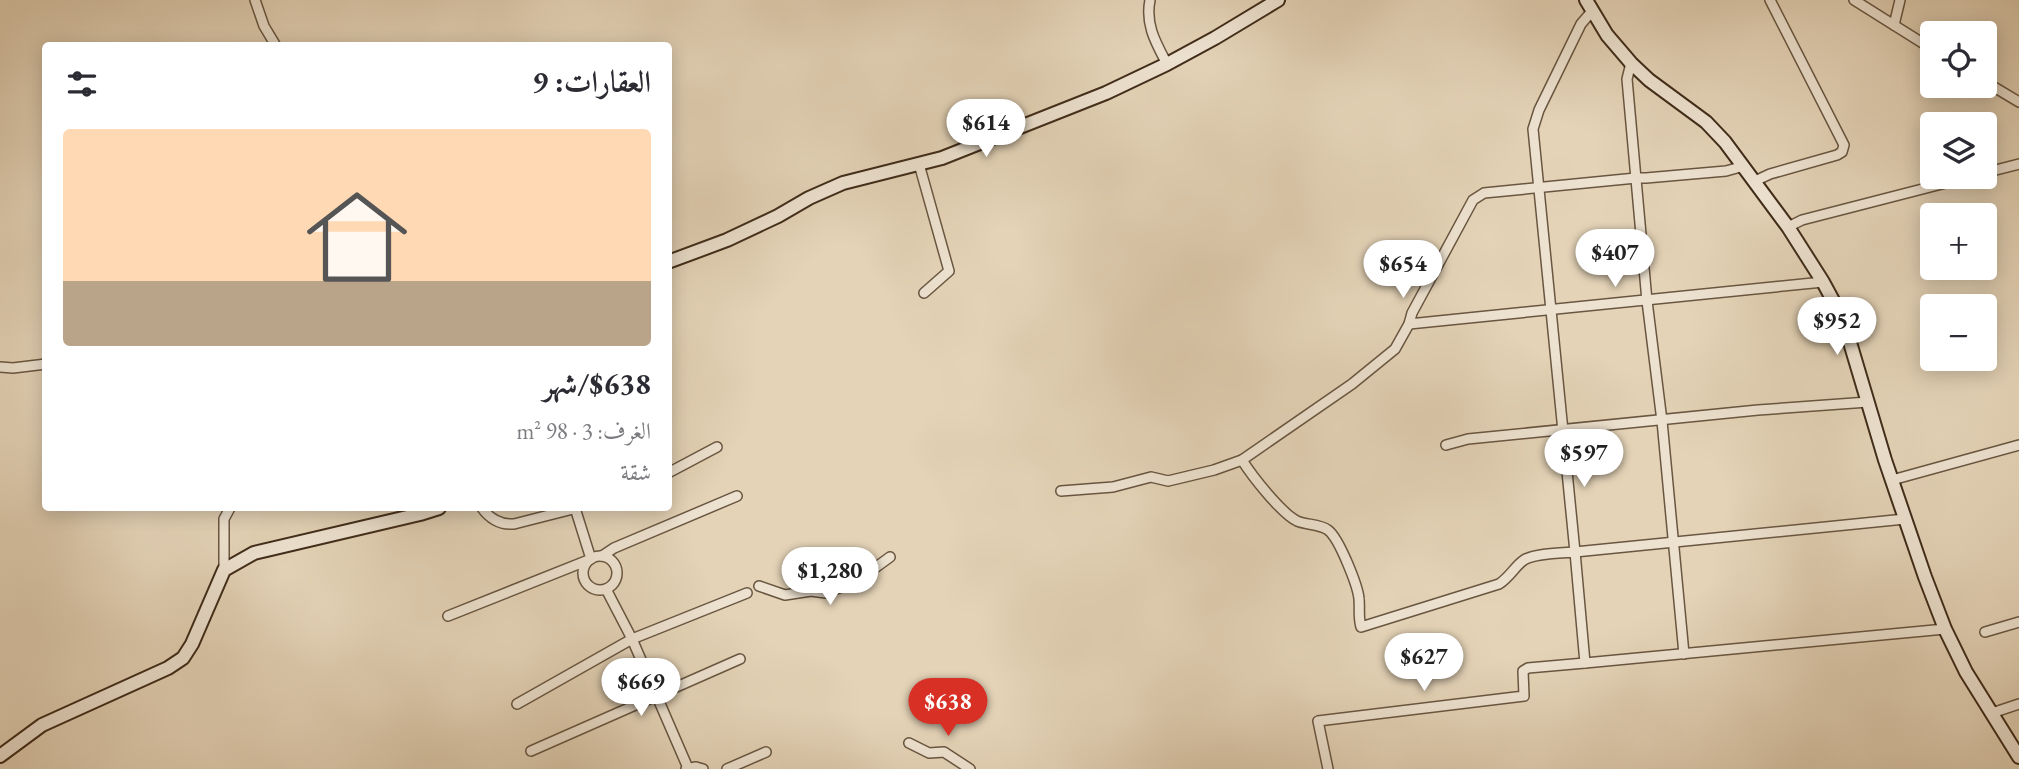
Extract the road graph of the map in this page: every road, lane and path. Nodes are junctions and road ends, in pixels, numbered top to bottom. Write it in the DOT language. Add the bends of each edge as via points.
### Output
graph roads {
  1 [pos="255,0"];
  2 [pos="1150,0"];
  3 [pos="1278,0"];
  4 [pos="1770,0"];
  5 [pos="1854,0"];
  6 [pos="1900,0"];
  7 [pos="1589,5"];
  8 [pos="1894,25"];
  9 [pos="1920,41"];
  10 [pos="274,42"];
  11 [pos="1631,63"];
  12 [pos="1167,64"];
  13 [pos="1997,89"];
  14 [pos="2019,102"];
  15 [pos="919,164"];
  16 [pos="2019,164"];
  17 [pos="1744,166"];
  18 [pos="1997,170"];
  19 [pos="1636,178"];
  20 [pos="1755,181"];
  21 [pos="1540,188"];
  22 [pos="1922,189"];
  23 [pos="1788,227"];
  24 [pos="672,261"];
  25 [pos="1823,282"];
  26 [pos="924,293"];
  27 [pos="1647,301"];
  28 [pos="1551,310"];
  29 [pos="1409,324"];
  30 [pos="42,364"];
  31 [pos="0,367"];
  32 [pos="1868,402"];
  33 [pos="1662,421"];
  34 [pos="1563,431"];
  35 [pos="1446,445"];
  36 [pos="2019,445"];
  37 [pos="717,447"];
  38 [pos="1242,460"];
  39 [pos="672,471"];
  40 [pos="1892,480"];
  41 [pos="1061,491"];
  42 [pos="737,496"];
  43 [pos="229,511"];
  44 [pos="430,511"];
  45 [pos="485,511"];
  46 [pos="564,511"];
  47 [pos="577,511"];
  48 [pos="1905,519"];
  49 [pos="1673,542"];
  50 [pos="1575,552"];
  51 [pos="602,556"];
  52 [pos="890,557"];
  53 [pos="591,559"];
  54 [pos="224,570"];
  55 [pos="759,586"];
  56 [pos="606,589"];
  57 [pos="747,593"];
  58 [pos="448,616"];
  59 [pos="2019,622"];
  60 [pos="1945,629"];
  61 [pos="1985,632"];
  62 [pos="632,639"];
  63 [pos="1685,653"];
  64 [pos="740,659"];
  65 [pos="1585,663"];
  66 [pos="656,695"];
  67 [pos="517,704"];
  68 [pos="2019,704"];
  69 [pos="1992,713"];
  70 [pos="908,743"];
  71 [pos="531,751"];
  72 [pos="766,752"];
  73 [pos="0,756"];
  74 [pos="2019,757"];
  75 [pos="687,769"];
  76 [pos="703,769"];
  77 [pos="727,769"];
  78 [pos="970,769"];
  79 [pos="1328,769"];
  1 -- 10 [label="street"];
  2 -- 12 [label="street" via="1149,24"];
  3 -- 12 [label="street"];
  4 -- 20 [label="street" via="1843,145 1838,155"];
  5 -- 8 [label="street"];
  6 -- 8 [label="street"];
  7 -- 11 [label="street"];
  7 -- 21 [label="street" via="1533,129"];
  8 -- 9 [label="street"];
  11 -- 17 [label="street" via="1706,122"];
  11 -- 19 [label="street" via="1628,79"];
  12 -- 15 [label="street" via="1072,107"];
  13 -- 14 [label="street"];
  15 -- 24 [label="street" via="843,183 727,240"];
  15 -- 26 [label="street" via="948,271"];
  16 -- 18 [label="street"];
  17 -- 19 [label="street"];
  17 -- 20 [label="street"];
  19 -- 21 [label="street"];
  19 -- 27 [label="street"];
  20 -- 23 [label="street"];
  21 -- 28 [label="street"];
  21 -- 29 [label="street" via="1484,193 1473,200"];
  22 -- 23 [label="street"];
  23 -- 25 [label="street"];
  25 -- 27 [label="street"];
  25 -- 32 [label="street" via="1843,319"];
  27 -- 28 [label="street"];
  27 -- 33 [label="street"];
  28 -- 29 [label="street"];
  28 -- 34 [label="street"];
  29 -- 38 [label="street" via="1395,349"];
  30 -- 31 [label="street"];
  32 -- 33 [label="street"];
  32 -- 40 [label="street"];
  33 -- 34 [label="street"];
  33 -- 49 [label="street"];
  34 -- 35 [label="street"];
  34 -- 50 [label="street"];
  36 -- 40 [label="street"];
  37 -- 39 [label="street"];
  38 -- 41 [label="street" via="1168,481 1151,477 1113,487"];
  38 -- 50 [label="street" via="1293,519 1326,527 1331,533 1348,563 1359,598 1361,626 1499,584 1533,556"];
  40 -- 48 [label="street"];
  42 -- 51 [label="street"];
  43 -- 54 [label="street"];
  44 -- 54 [label="street" via="254,553"];
  45 -- 46 [label="street" via="505,525"];
  47 -- 53 [label="street"];
  48 -- 49 [label="street"];
  48 -- 60 [label="street"];
  49 -- 50 [label="street"];
  49 -- 63 [label="street"];
  50 -- 65 [label="street"];
  51 -- 53 [label="street"];
  51 -- 56 [label="street" via="612,561 617,571 615,582"];
  52 -- 55 [label="street" via="857,580 826,593 785,596"];
  53 -- 56 [label="street" via="584,578 590,587"];
  53 -- 58 [label="street"];
  54 -- 73 [label="street" via="183,658 42,725"];
  56 -- 62 [label="street"];
  57 -- 62 [label="street"];
  59 -- 61 [label="street"];
  60 -- 63 [label="street"];
  60 -- 69 [label="street"];
  62 -- 66 [label="street"];
  62 -- 67 [label="street"];
  63 -- 65 [label="street"];
  64 -- 66 [label="street"];
  65 -- 79 [label="street" via="1528,668 1523,671 1524,696 1318,721"];
  66 -- 71 [label="street"];
  66 -- 75 [label="street"];
  68 -- 69 [label="street"];
  69 -- 74 [label="street"];
  70 -- 78 [label="street" via="929,752 944,752"];
  72 -- 77 [label="street"];
  75 -- 76 [label="street"];
}
